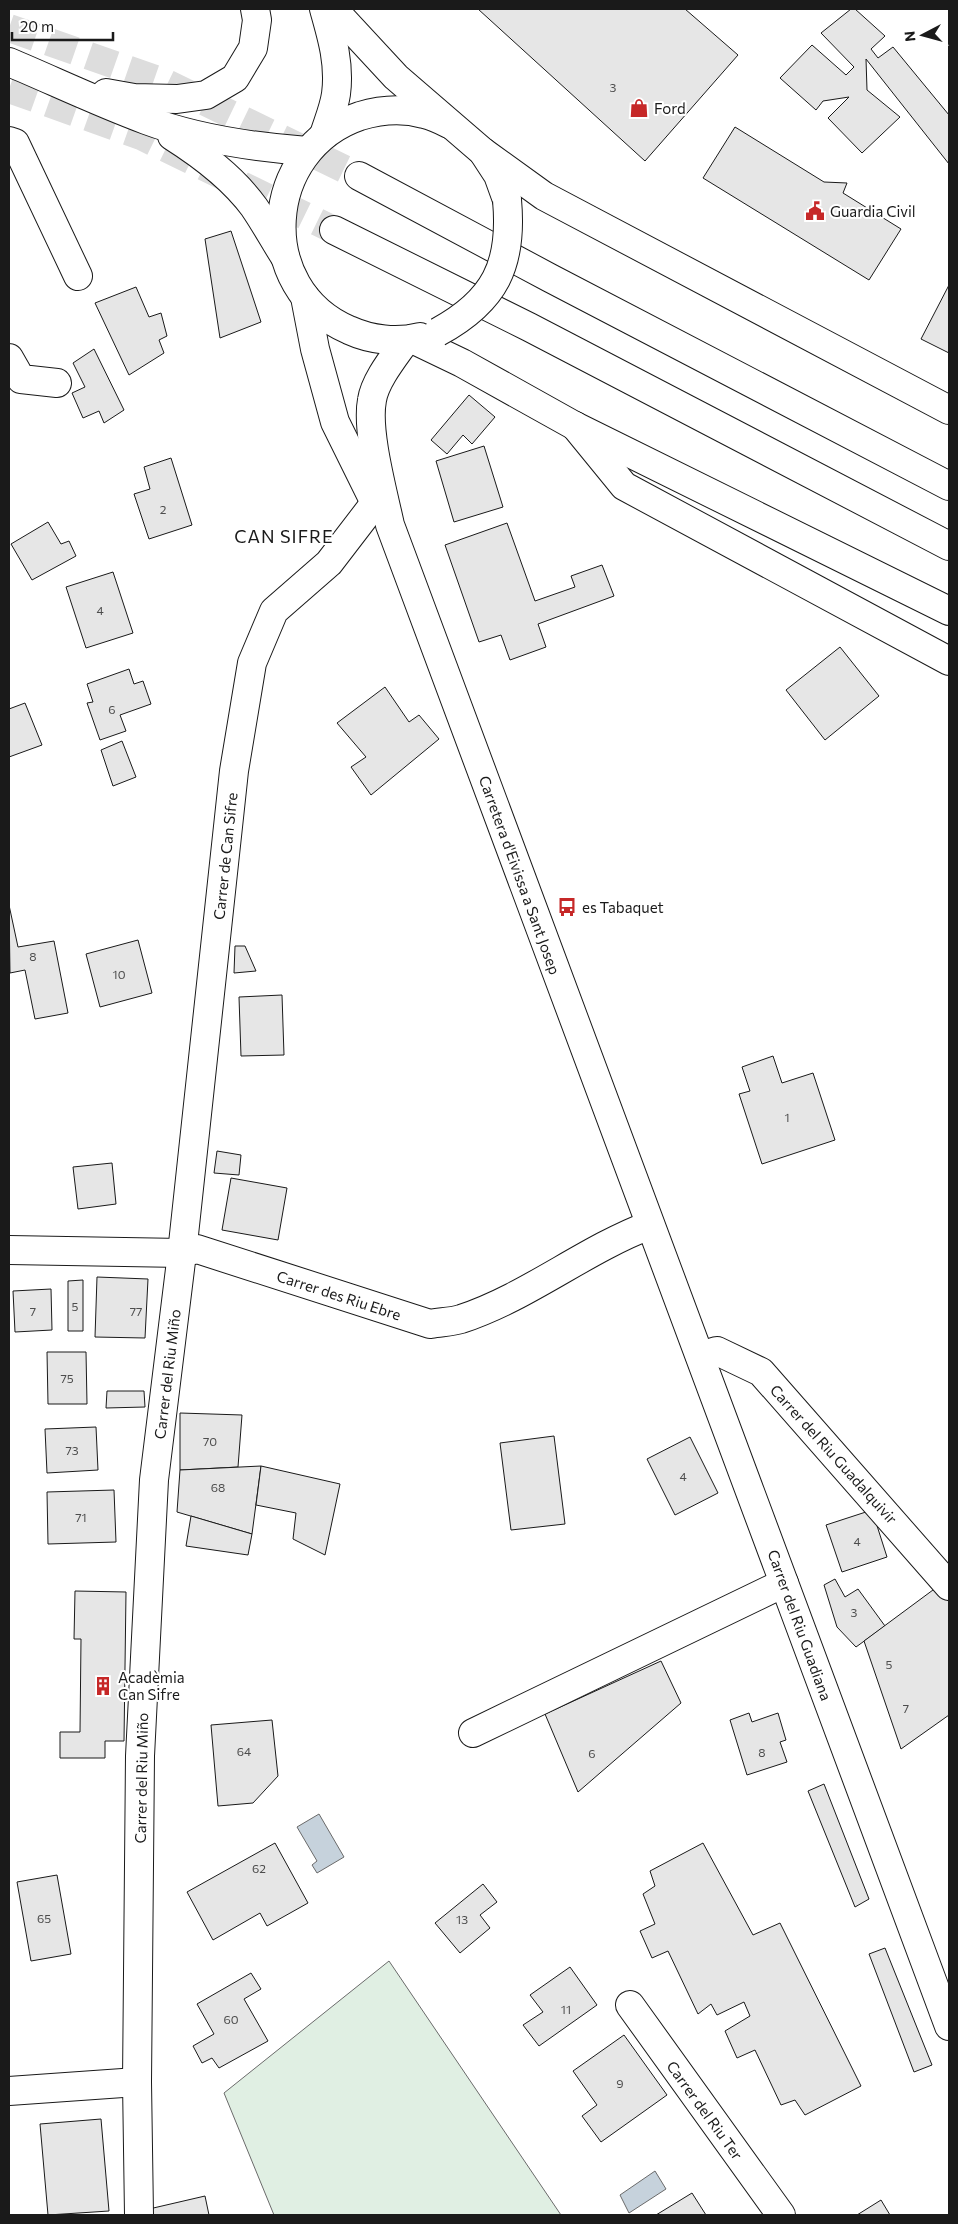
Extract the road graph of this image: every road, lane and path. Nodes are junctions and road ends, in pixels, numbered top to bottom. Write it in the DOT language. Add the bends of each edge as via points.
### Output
graph roads {
  1 [pos="255,9"];
  2 [pos="324,9"];
  3 [pos="333,9"];
  4 [pos="9,62"];
  5 [pos="73,88"];
  6 [pos="147,121"];
  7 [pos="449,124"];
  8 [pos="9,141"];
  9 [pos="315,143"];
  10 [pos="483,152"];
  11 [pos="359,176"];
  12 [pos="334,230"];
  13 [pos="285,257"];
  14 [pos="78,276"];
  15 [pos="305,297"];
  16 [pos="409,339"];
  17 [pos="9,358"];
  18 [pos="57,383"];
  19 [pos="949,410"];
  20 [pos="575,426"];
  21 [pos="949,486"];
  22 [pos="382,514"];
  23 [pos="949,546"];
  24 [pos="949,611"];
  25 [pos="949,661"];
  26 [pos="650,1225"];
  27 [pos="9,1250"];
  28 [pos="182,1253"];
  29 [pos="700,1356"];
  30 [pos="784,1583"];
  31 [pos="949,1586"];
  32 [pos="473,1733"];
  33 [pos="630,2005"];
  34 [pos="949,2026"];
  35 [pos="136,2082"];
  36 [pos="9,2092"];
  37 [pos="139,2215"];
  38 [pos="781,2215"];
  1 -- 5 [label="main road" via="257,20 253,48 235,78 206,95 177,99 134,98"];
  2 -- 9 [label="main road" via="334,44 336,96"];
  3 -- 7 [label="main road" via="396,77"];
  4 -- 5 [label="main road"];
  5 -- 6 [label="main road"];
  6 -- 9 [label="main road" via="263,148"];
  6 -- 13 [label="main road" via="202,155 227,177 253,206"];
  7 -- 9 [label="main road" via="424,114 398,110 371,113 346,121"];
  7 -- 10 [label="main road" via="468,136"];
  8 -- 14 [label="main road" via="15,143"];
  9 -- 13 [label="main road" via="295,170 286,190 281,212"];
  10 -- 16 [label="main road, bridge" via="498,175 507,200 510,227 506,254 496,279 481,301 461,319 438,332"];
  10 -- 19 [label="main road" via="544,196"];
  11 -- 21 [label="main road"];
  12 -- 23 [label="main road"];
  13 -- 15 [label="main road"];
  15 -- 16 [label="main road" via="321,313 360,335 383,340"];
  15 -- 22 [label="main road, Carretera d'Eivissa a Sant Josep" via="335,422"];
  16 -- 20 [label="main road" via="462,363"];
  16 -- 22 [label="main road, Carretera d'Eivissa a Sant Josep" via="384,372 372,398 371,420"];
  17 -- 18 [label="main road" via="21,379"];
  20 -- 24 [label="main road"];
  20 -- 25 [label="main road" via="624,486"];
  22 -- 26 [label="main road, Carretera d'Eivissa a Sant Josep"];
  22 -- 28 [label="main road, Carrer de Can Sifre" via="274,610 252,663 234,771"];
  26 -- 28 [label="main road, Carrer des Riu Ebre" via="626,1234 516,1295 460,1319 430,1324 197,1249"];
  26 -- 29 [label="main road, Carrer del Riu Guadiana"];
  27 -- 28 [label="main road, Carrer des Riu Ebre"];
  28 -- 35 [label="main road, Carrer del Riu Miño" via="154,1480 140,1756"];
  29 -- 30 [label="main road, Carrer del Riu Guadiana"];
  29 -- 31 [label="main road, Carrer del Riu Guadalquivir" via="718,1351 761,1372"];
  30 -- 32 [label="main road"];
  30 -- 34 [label="main road, Carrer del Riu Guadiana"];
  33 -- 38 [label="main road, Carrer del Riu Ter"];
  35 -- 36 [label="main road"];
  35 -- 37 [label="main road, Carrer del Riu Miño"];
}
